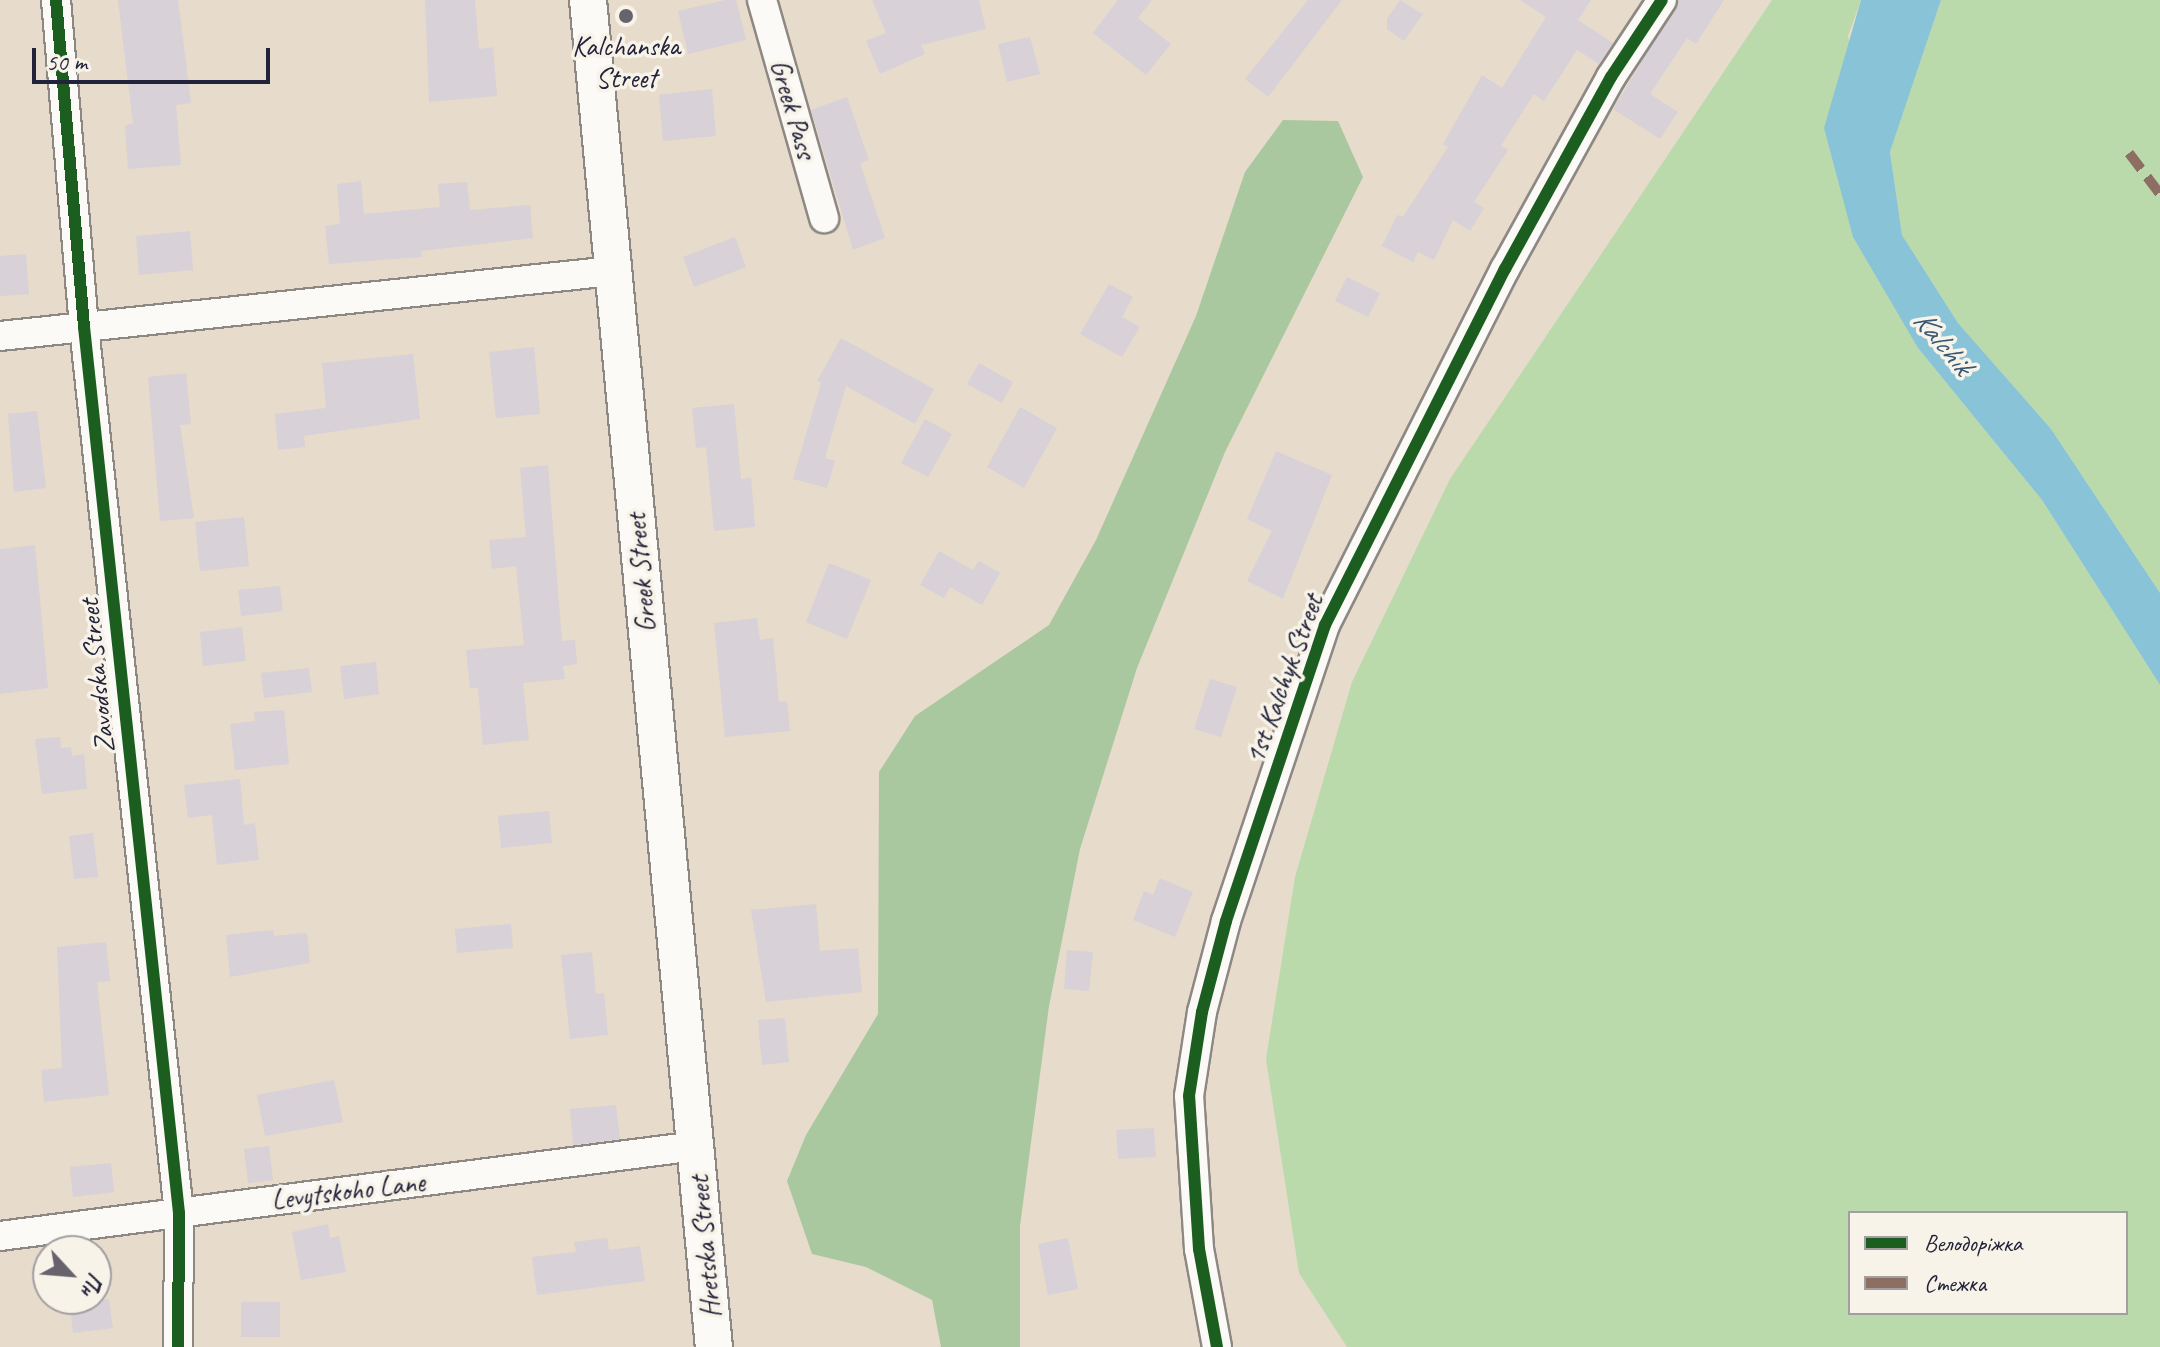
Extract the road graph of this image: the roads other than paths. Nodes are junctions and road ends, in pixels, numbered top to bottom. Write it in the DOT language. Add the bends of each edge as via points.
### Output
graph roads {
  1 [pos="56,0"];
  2 [pos="588,0"];
  3 [pos="762,0"];
  4 [pos="1662,0"];
  5 [pos="824,218"];
  6 [pos="612,271"];
  7 [pos="84,327"];
  8 [pos="0,336"];
  9 [pos="696,1146"];
  10 [pos="179,1213"];
  11 [pos="0,1236"];
  12 [pos="178,1347"];
  13 [pos="714,1347"];
  14 [pos="1217,1347"];
  1 -- 7 [label="street, Zavodska Street"];
  2 -- 6 [label="street, Greek Street"];
  3 -- 5 [label="street, Greek Pass"];
  4 -- 14 [label="street, 1st Kalchyk Street" via="1611,77 1505,269 1325,625 1226,921 1202,1012 1189,1096 1199,1249"];
  6 -- 7 [label="street"];
  6 -- 9 [label="street, Greek Street"];
  7 -- 8 [label="street"];
  7 -- 10 [label="street, Zavodska Street"];
  9 -- 10 [label="street, Levytskoho Lane"];
  9 -- 13 [label="street, Hretska Street"];
  10 -- 11 [label="street, Levytskoho Lane"];
  10 -- 12 [label="street, Zavodska Street"];
}
